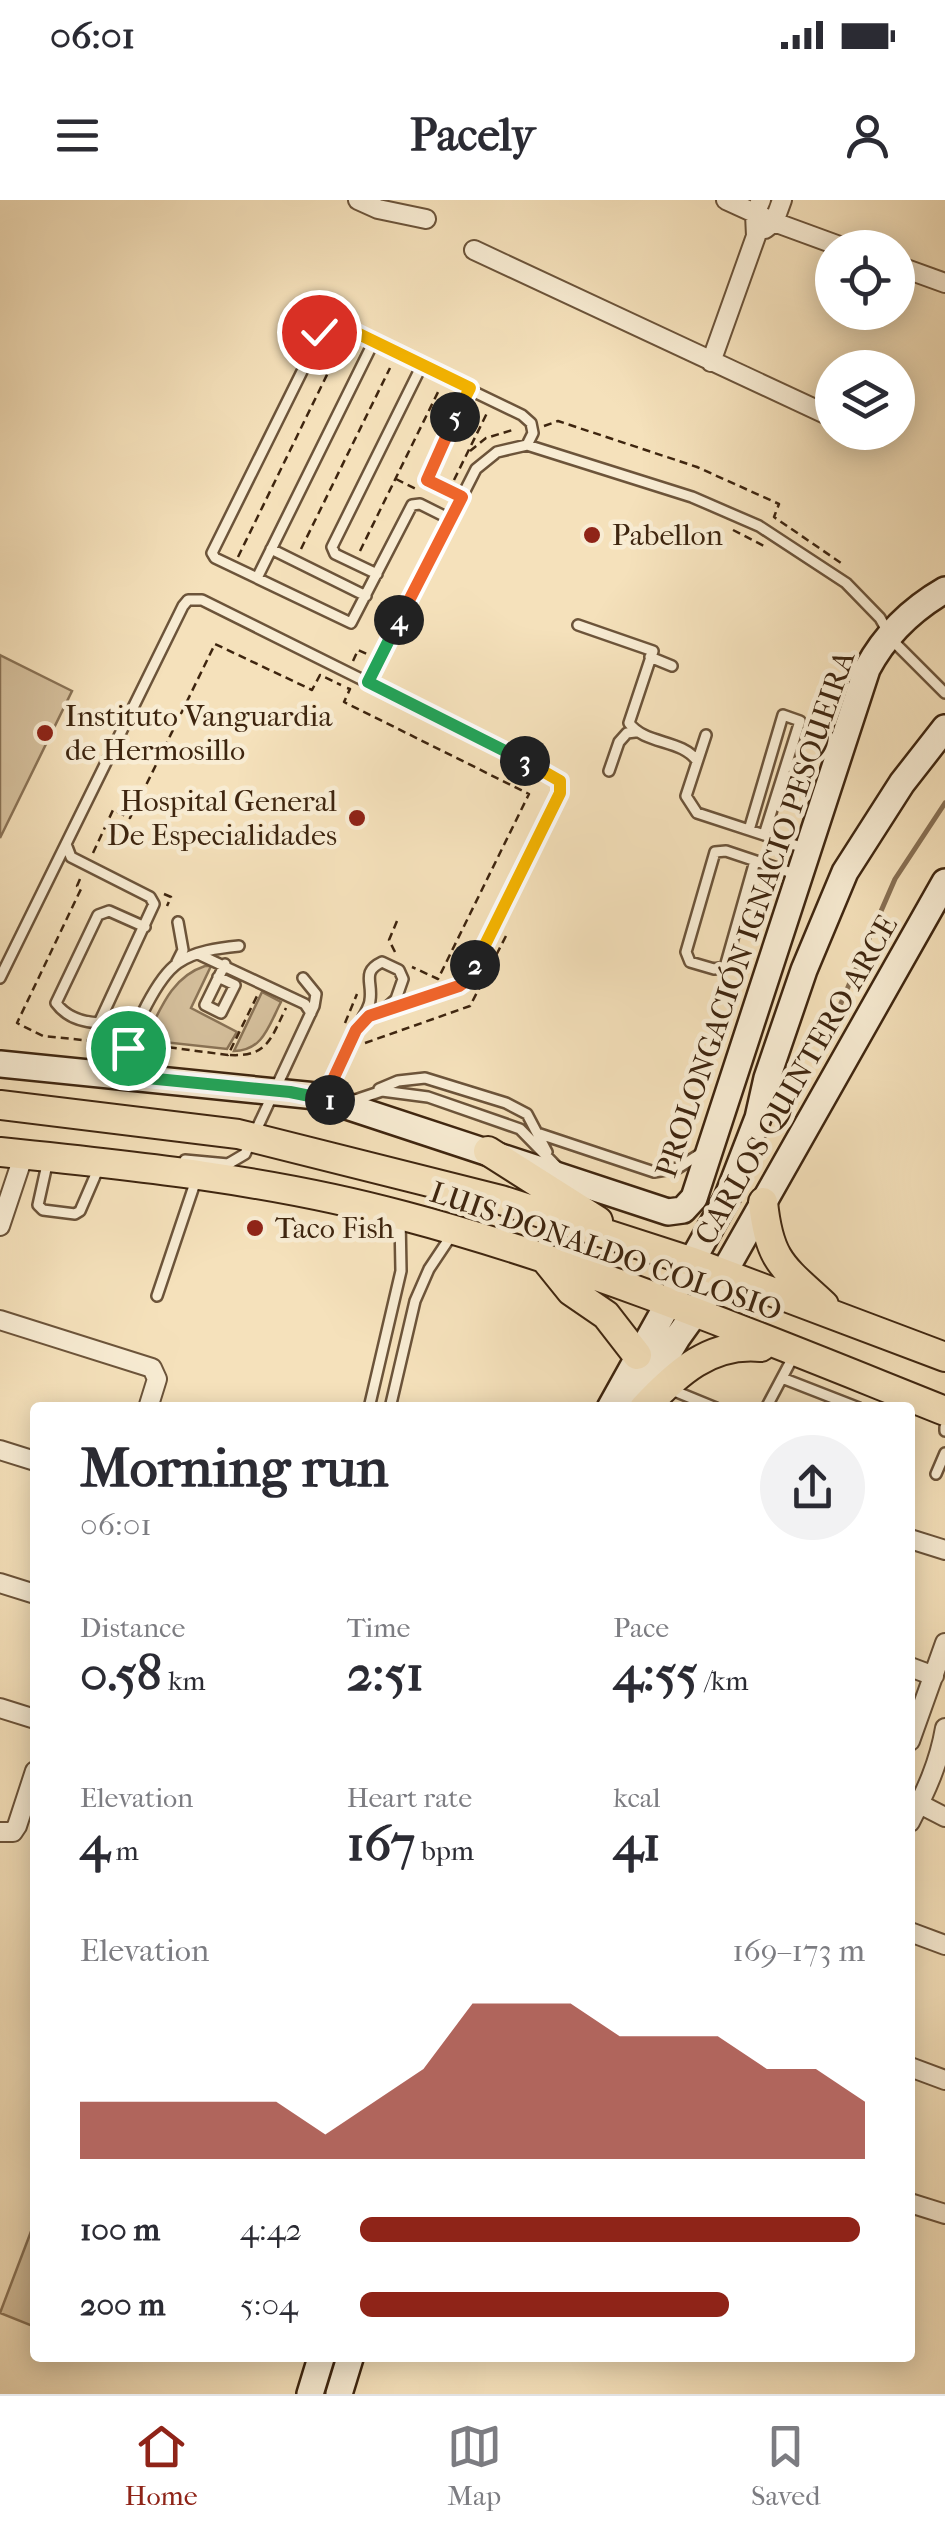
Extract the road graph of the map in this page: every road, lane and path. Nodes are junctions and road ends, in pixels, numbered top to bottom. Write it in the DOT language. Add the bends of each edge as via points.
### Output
graph roads {
  1 [pos="358,200"];
  2 [pos="726,200"];
  3 [pos="782,200"];
  4 [pos="758,207"];
  5 [pos="426,219"];
  6 [pos="774,222"];
  7 [pos="756,236"];
  8 [pos="815,237"];
  9 [pos="474,250"];
  10 [pos="915,272"];
  11 [pos="945,283"];
  12 [pos="374,341"];
  13 [pos="393,362"];
  14 [pos="711,362"];
  15 [pos="422,365"];
  16 [pos="441,387"];
  17 [pos="470,388"];
  18 [pos="815,409"];
  19 [pos="532,427"];
  20 [pos="527,444"];
  21 [pos="464,461"];
  22 [pos="395,478"];
  23 [pos="462,497"];
  24 [pos="450,519"];
  25 [pos="728,528"];
  26 [pos="271,549"];
  27 [pos="774,552"];
  28 [pos="283,555"];
  29 [pos="848,568"];
  30 [pos="377,574"];
  31 [pos="257,578"];
  32 [pos="945,590"];
  33 [pos="366,596"];
  34 [pos="872,609"];
  35 [pos="908,616"];
  36 [pos="578,625"];
  37 [pos="882,645"];
  38 [pos="650,657"];
  39 [pos="379,660"];
  40 [pos="672,666"];
  41 [pos="348,672"];
  42 [pos="368,682"];
  43 [pos="945,693"];
  44 [pos="630,717"];
  45 [pos="945,728"];
  46 [pos="638,732"];
  47 [pos="706,735"];
  48 [pos="620,742"];
  49 [pos="697,761"];
  50 [pos="609,772"];
  51 [pos="749,830"];
  52 [pos="764,835"];
  53 [pos="66,842"];
  54 [pos="806,849"];
  55 [pos="71,857"];
  56 [pos="56,862"];
  57 [pos="755,862"];
  58 [pos="87,866"];
  59 [pos="798,875"];
  60 [pos="945,882"];
  61 [pos="170,899"];
  62 [pos="164,913"];
  63 [pos="397,921"];
  64 [pos="178,922"];
  65 [pos="145,927"];
  66 [pos="240,946"];
  67 [pos="196,955"];
  68 [pos="399,957"];
  69 [pos="225,964"];
  70 [pos="407,964"];
  71 [pos="174,966"];
  72 [pos="218,977"];
  73 [pos="0,978"];
  74 [pos="303,978"];
  75 [pos="261,988"];
  76 [pos="370,994"];
  77 [pos="289,1002"];
  78 [pos="391,1006"];
  79 [pos="311,1013"];
  80 [pos="360,1024"];
  81 [pos="753,1024"];
  82 [pos="117,1044"];
  83 [pos="139,1044"];
  84 [pos="228,1055"];
  85 [pos="5,1059"];
  86 [pos="116,1075"];
  87 [pos="768,1078"];
  88 [pos="274,1090"];
  89 [pos="356,1100"];
  90 [pos="0,1105"];
  91 [pos="520,1130"];
  92 [pos="539,1134"];
  93 [pos="254,1138"];
  94 [pos="712,1143"];
  95 [pos="488,1151"];
  96 [pos="24,1154"];
  97 [pos="148,1156"];
  98 [pos="167,1158"];
  99 [pos="105,1164"];
  100 [pos="558,1168"];
  101 [pos="198,1174"];
  102 [pos="763,1202"];
  103 [pos="400,1215"];
  104 [pos="0,1226"];
  105 [pos="455,1230"];
  106 [pos="637,1245"];
  107 [pos="545,1259"];
  108 [pos="693,1262"];
  109 [pos="724,1274"];
  110 [pos="157,1296"];
  111 [pos="666,1303"];
  112 [pos="392,1306"];
  113 [pos="411,1312"];
  114 [pos="694,1314"];
  115 [pos="836,1317"];
  116 [pos="0,1320"];
  117 [pos="793,1351"];
  118 [pos="638,1354"];
  119 [pos="945,1358"];
  120 [pos="782,1378"];
  121 [pos="665,1387"];
  122 [pos="896,1399"];
  123 [pos="150,1402"];
  124 [pos="370,1402"];
  125 [pos="391,1402"];
  126 [pos="613,1402"];
  127 [pos="639,1402"];
  128 [pos="650,1402"];
  129 [pos="701,1402"];
  130 [pos="769,1402"];
  131 [pos="844,1402"];
  132 [pos="915,1404"];
  133 [pos="945,1411"];
  134 [pos="0,1450"];
  135 [pos="945,1453"];
  136 [pos="30,1460"];
  137 [pos="936,1474"];
  138 [pos="915,1540"];
  139 [pos="945,1550"];
  140 [pos="0,1583"];
  141 [pos="30,1592"];
  142 [pos="945,1642"];
  143 [pos="915,1669"];
  144 [pos="934,1676"];
  145 [pos="0,1708"];
  146 [pos="30,1717"];
  147 [pos="915,1727"];
  148 [pos="945,1728"];
  149 [pos="30,1786"];
  150 [pos="915,1802"];
  151 [pos="945,1817"];
  152 [pos="0,1832"];
  153 [pos="915,1934"];
  154 [pos="945,1945"];
  155 [pos="915,2069"];
  156 [pos="945,2080"];
  157 [pos="915,2205"];
  158 [pos="945,2214"];
  159 [pos="322,2362"];
  160 [pos="322,2362"];
  161 [pos="349,2362"];
  162 [pos="310,2394"];
  163 [pos="318,2394"];
  164 [pos="339,2394"];
  1 -- 5 [label="street"];
  2 -- 4 [label="street"];
  3 -- 6 [label="street"];
  4 -- 6 [label="street"];
  4 -- 7 [label="street"];
  6 -- 7 [label="street"];
  6 -- 8 [label="street"];
  7 -- 14 [label="street"];
  9 -- 14 [label="street"];
  10 -- 11 [label="street"];
  12 -- 15 [label="lane"];
  12 -- 26 [label="lane"];
  12 -- 31 [label="lane" via="324,322 284,402 213,548 215,558"];
  13 -- 28 [label="path" via="300,550 289,544"];
  14 -- 18 [label="street"];
  15 -- 17 [label="lane"];
  15 -- 30 [label="lane" via="332,547"];
  16 -- 22 [label="path"];
  17 -- 19 [label="lane" via="522,414"];
  17 -- 23 [label="lane" via="427,476"];
  19 -- 20 [label="lane"];
  19 -- 21 [label="path" via="486,438"];
  19 -- 29 [label="path" via="558,421 714,474 779,504 774,517"];
  20 -- 23 [label="lane" via="485,459"];
  20 -- 34 [label="lane" via="742,518 830,570"];
  23 -- 24 [label="lane"];
  24 -- 30 [label="lane" via="412,505"];
  24 -- 39 [label="lane"];
  25 -- 27 [label="path"];
  26 -- 28 [label="lane"];
  26 -- 31 [label="lane"];
  28 -- 33 [label="lane"];
  30 -- 33 [label="lane"];
  31 -- 33 [label="lane" via="347,622 355,621"];
  32 -- 35 [label="main road, PROLONGACIÓN IGNACIO PESQUEIRA"];
  34 -- 35 [label="lane" via="896,620"];
  34 -- 37 [label="lane"];
  34 -- 37 [label="lane"];
  35 -- 37 [label="main road, PROLONGACIÓN IGNACIO PESQUEIRA"];
  36 -- 38 [label="lane" via="652,652"];
  37 -- 43 [label="lane"];
  37 -- 54 [label="main road, PROLONGACIÓN IGNACIO PESQUEIRA"];
  38 -- 40 [label="lane"];
  38 -- 44 [label="lane"];
  39 -- 41 [label="path" via="358,650"];
  39 -- 42 [label="lane"];
  41 -- 42 [label="lane"];
  41 -- 53 [label="lane" via="202,600 188,600"];
  42 -- 78 [label="lane" via="554,775 562,786 466,981"];
  44 -- 46 [label="lane"];
  44 -- 48 [label="lane"];
  45 -- 87 [label="main road, CARLOS QUINTERO ARCE" via="845,872"];
  46 -- 48 [label="lane"];
  46 -- 49 [label="lane"];
  47 -- 49 [label="lane"];
  48 -- 50 [label="lane"];
  49 -- 51 [label="lane" via="689,806"];
  51 -- 52 [label="lane"];
  51 -- 52 [label="lane" via="783,715 800,721"];
  52 -- 54 [label="lane"];
  53 -- 55 [label="lane"];
  53 -- 56 [label="lane"];
  54 -- 59 [label="main road, PROLONGACIÓN IGNACIO PESQUEIRA"];
  55 -- 56 [label="lane"];
  55 -- 58 [label="lane"];
  56 -- 73 [label="lane"];
  57 -- 57 [label="lane" via="716,852 686,952 690,962 726,967"];
  57 -- 59 [label="lane"];
  58 -- 65 [label="lane" via="150,897 154,904"];
  58 -- 70 [label="path" via="113,810 130,818 215,644 312,690 320,676 350,689 344,702 529,794 438,978"];
  58 -- 82 [label="path" via="17,1024 43,1036"];
  59 -- 81 [label="main road, PROLONGACIÓN IGNACIO PESQUEIRA"];
  60 -- 102 [label="main road, CARLOS QUINTERO ARCE"];
  61 -- 62 [label="path"];
  63 -- 68 [label="path" via="388,940"];
  64 -- 71 [label="lane" via="183,950"];
  65 -- 65 [label="lane" via="98,1023 60,1008 56,1002 98,916 109,911"];
  66 -- 67 [label="lane"];
  67 -- 69 [label="lane"];
  67 -- 71 [label="lane"];
  69 -- 72 [label="lane"];
  69 -- 79 [label="lane" via="306,1004"];
  71 -- 86 [label="lane" via="156,989"];
  74 -- 79 [label="lane" via="316,994"];
  75 -- 84 [label="path"];
  76 -- 78 [label="lane"];
  76 -- 78 [label="lane" via="372,967 392,964 403,979"];
  76 -- 80 [label="lane"];
  77 -- 84 [label="path" via="264,1048"];
  78 -- 80 [label="lane"];
  79 -- 88 [label="lane"];
  80 -- 89 [label="lane" via="330,1086 332,1097"];
  81 -- 87 [label="main road"];
  81 -- 94 [label="main road, PROLONGACIÓN IGNACIO PESQUEIRA"];
  83 -- 84 [label="path"];
  85 -- 86 [label="main road"];
  86 -- 88 [label="main road"];
  87 -- 108 [label="main road, CARLOS QUINTERO ARCE" via="744,1160"];
  88 -- 89 [label="main road"];
  88 -- 93 [label="lane"];
  89 -- 91 [label="lane" via="398,1091"];
  89 -- 92 [label="lane" via="398,1081 425,1078 516,1108"];
  89 -- 95 [label="main road"];
  90 -- 93 [label="main road, LUIS DONALDO COLOSIO"];
  91 -- 92 [label="lane"];
  91 -- 100 [label="lane"];
  92 -- 94 [label="lane" via="654,1172 678,1168"];
  92 -- 100 [label="lane"];
  93 -- 98 [label="lane" via="228,1164"];
  93 -- 106 [label="main road, LUIS DONALDO COLOSIO" via="501,1200"];
  94 -- 100 [label="main road, PROLONGACIÓN IGNACIO PESQUEIRA" via="691,1203 680,1211"];
  95 -- 100 [label="main road"];
  95 -- 106 [label="main road"];
  96 -- 99 [label="main road, LUIS DONALDO COLOSIO"];
  96 -- 99 [label="lane" via="38,1205 75,1214"];
  96 -- 104 [label="street"];
  97 -- 99 [label="lane"];
  99 -- 101 [label="main road, LUIS DONALDO COLOSIO"];
  101 -- 103 [label="main road, LUIS DONALDO COLOSIO"];
  101 -- 110 [label="lane"];
  102 -- 109 [label="main road, CARLOS QUINTERO ARCE"];
  102 -- 115 [label="main road" via="772,1250"];
  103 -- 105 [label="main road, LUIS DONALDO COLOSIO"];
  103 -- 112 [label="lane" via="403,1253"];
  105 -- 107 [label="main road, LUIS DONALDO COLOSIO"];
  105 -- 113 [label="lane"];
  106 -- 108 [label="main road, LUIS DONALDO COLOSIO"];
  107 -- 111 [label="main road, LUIS DONALDO COLOSIO"];
  107 -- 118 [label="main road"];
  108 -- 109 [label="main road, LUIS DONALDO COLOSIO"];
  108 -- 111 [label="main road, CARLOS QUINTERO ARCE"];
  109 -- 114 [label="main road, CARLOS QUINTERO ARCE"];
  109 -- 115 [label="main road, LUIS DONALDO COLOSIO"];
  111 -- 114 [label="main road, LUIS DONALDO COLOSIO"];
  111 -- 118 [label="main road, CARLOS QUINTERO ARCE"];
  112 -- 113 [label="lane"];
  112 -- 124 [label="lane"];
  113 -- 125 [label="lane"];
  114 -- 117 [label="main road, LUIS DONALDO COLOSIO"];
  114 -- 127 [label="main road, CARLOS QUINTERO ARCE"];
  115 -- 119 [label="main road, LUIS DONALDO COLOSIO"];
  116 -- 123 [label="street" via="152,1368"];
  117 -- 120 [label="lane"];
  117 -- 121 [label="main road" via="733,1346 692,1363"];
  117 -- 122 [label="main road, LUIS DONALDO COLOSIO"];
  118 -- 126 [label="main road, CARLOS QUINTERO ARCE"];
  120 -- 130 [label="lane"];
  120 -- 131 [label="lane"];
  121 -- 128 [label="main road"];
  121 -- 129 [label="lane"];
  132 -- 133 [label="main road, LUIS DONALDO COLOSIO"];
  134 -- 136 [label="street"];
  135 -- 137 [label="lane"];
  138 -- 139 [label="street"];
  140 -- 141 [label="street"];
  142 -- 144 [label="street"];
  143 -- 144 [label="street"];
  144 -- 147 [label="street"];
  145 -- 146 [label="street"];
  148 -- 150 [label="street" via="940,1754"];
  149 -- 152 [label="street" via="17,1826"];
  150 -- 151 [label="street"];
  153 -- 154 [label="street"];
  155 -- 156 [label="street"];
  157 -- 158 [label="street"];
  159 -- 162 [label="main road"];
  160 -- 163 [label="main road"];
  161 -- 164 [label="main road"];
}
